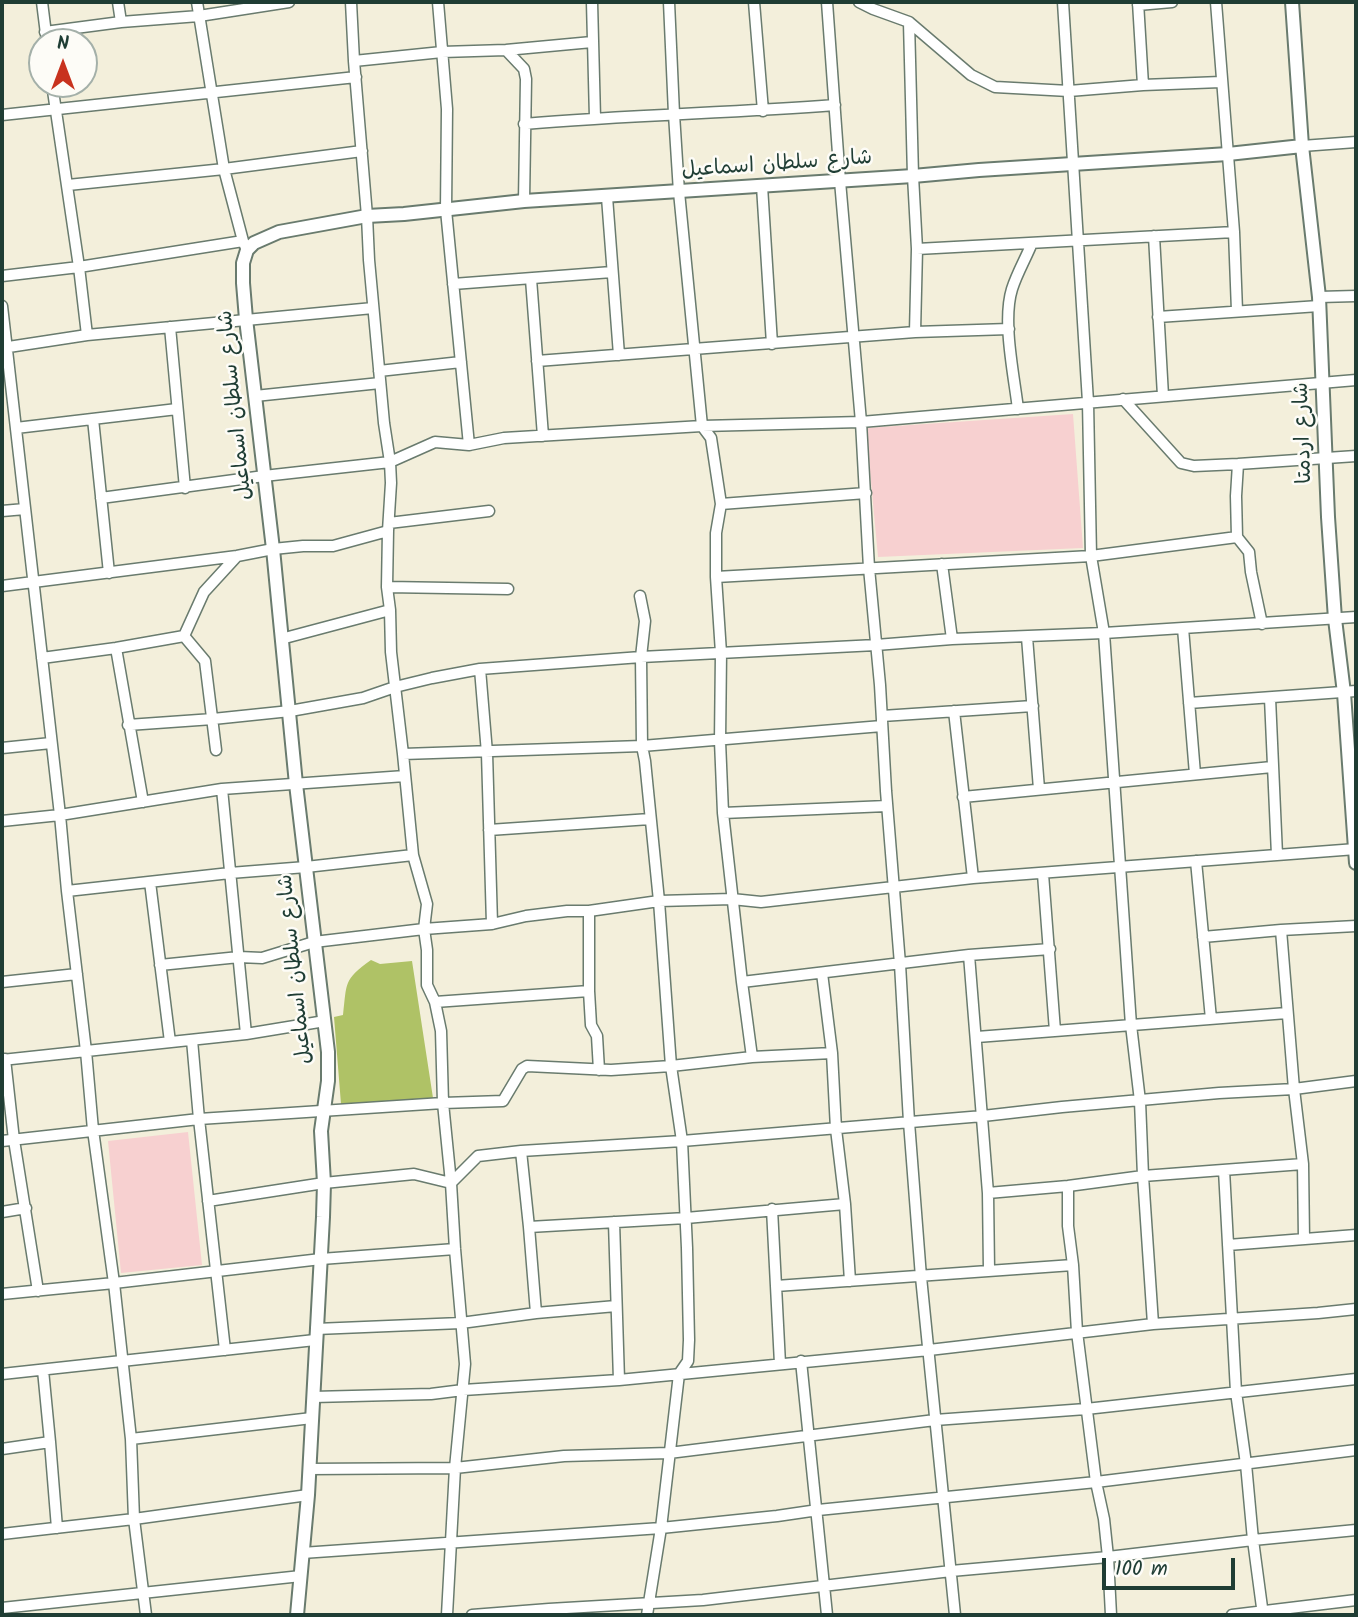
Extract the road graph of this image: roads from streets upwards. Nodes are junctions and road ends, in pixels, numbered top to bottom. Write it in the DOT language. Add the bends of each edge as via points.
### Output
graph roads {
  1 [pos="41,2"];
  2 [pos="118,2"];
  3 [pos="197,2"];
  4 [pos="289,2"];
  5 [pos="351,2"];
  6 [pos="438,2"];
  7 [pos="592,2"];
  8 [pos="669,2"];
  9 [pos="754,2"];
  10 [pos="827,2"];
  11 [pos="859,2"];
  12 [pos="1063,2"];
  13 [pos="1172,2"];
  14 [pos="1216,2"];
  15 [pos="1292,2"];
  16 [pos="1138,3"];
  17 [pos="199,16"];
  18 [pos="121,22"];
  19 [pos="909,22"];
  20 [pos="45,28"];
  21 [pos="91,28"];
  22 [pos="592,42"];
  23 [pos="506,50"];
  24 [pos="442,52"];
  25 [pos="354,61"];
  26 [pos="356,77"];
  27 [pos="1222,82"];
  28 [pos="1143,85"];
  29 [pos="1069,91"];
  30 [pos="213,93"];
  31 [pos="54,98"];
  32 [pos="835,105"];
  33 [pos="55,109"];
  34 [pos="763,111"];
  35 [pos="674,114"];
  36 [pos="2,115"];
  37 [pos="595,118"];
  38 [pos="524,124"];
  39 [pos="1356,142"];
  40 [pos="1302,146"];
  41 [pos="362,151"];
  42 [pos="1228,154"];
  43 [pos="1072,163"];
  44 [pos="224,169"];
  45 [pos="913,176"];
  46 [pos="840,181"];
  47 [pos="68,185"];
  48 [pos="762,186"];
  49 [pos="679,192"];
  50 [pos="607,197"];
  51 [pos="524,201"];
  52 [pos="446,210"];
  53 [pos="368,216"];
  54 [pos="1234,232"];
  55 [pos="1154,236"];
  56 [pos="1078,240"];
  57 [pos="1032,243"];
  58 [pos="245,246"];
  59 [pos="918,249"];
  60 [pos="79,267"];
  61 [pos="612,272"];
  62 [pos="2,276"];
  63 [pos="531,279"];
  64 [pos="453,284"];
  65 [pos="1356,296"];
  66 [pos="1319,302"];
  67 [pos="2,306"];
  68 [pos="373,308"];
  69 [pos="1237,311"];
  70 [pos="1158,317"];
  71 [pos="246,319"];
  72 [pos="170,327"];
  73 [pos="1009,329"];
  74 [pos="915,332"];
  75 [pos="87,335"];
  76 [pos="854,337"];
  77 [pos="772,344"];
  78 [pos="4,348"];
  79 [pos="695,350"];
  80 [pos="619,355"];
  81 [pos="537,361"];
  82 [pos="461,362"];
  83 [pos="379,371"];
  84 [pos="1356,380"];
  85 [pos="380,383"];
  86 [pos="1322,383"];
  87 [pos="255,396"];
  88 [pos="1163,396"];
  89 [pos="1123,399"];
  90 [pos="1088,402"];
  91 [pos="177,409"];
  92 [pos="1018,409"];
  93 [pos="93,419"];
  94 [pos="861,422"];
  95 [pos="702,426"];
  96 [pos="16,428"];
  97 [pos="543,436"];
  98 [pos="469,445"];
  99 [pos="1356,456"];
  100 [pos="1325,458"];
  101 [pos="390,463"];
  102 [pos="1238,464"];
  103 [pos="264,476"];
  104 [pos="185,488"];
  105 [pos="866,493"];
  106 [pos="101,498"];
  107 [pos="721,504"];
  108 [pos="25,509"];
  109 [pos="2,511"];
  110 [pos="489,511"];
  111 [pos="389,527"];
  112 [pos="1237,537"];
  113 [pos="273,549"];
  114 [pos="237,556"];
  115 [pos="1091,556"];
  116 [pos="942,564"];
  117 [pos="869,568"];
  118 [pos="109,573"];
  119 [pos="716,577"];
  120 [pos="33,582"];
  121 [pos="2,586"];
  122 [pos="387,587"];
  123 [pos="508,589"];
  124 [pos="639,596"];
  125 [pos="390,610"];
  126 [pos="1356,617"];
  127 [pos="1335,618"];
  128 [pos="1262,624"];
  129 [pos="1183,628"];
  130 [pos="1104,634"];
  131 [pos="184,636"];
  132 [pos="1027,637"];
  133 [pos="281,639"];
  134 [pos="952,639"];
  135 [pos="876,645"];
  136 [pos="116,648"];
  137 [pos="721,653"];
  138 [pos="641,657"];
  139 [pos="42,658"];
  140 [pos="480,669"];
  141 [pos="395,687"];
  142 [pos="1350,692"];
  143 [pos="1270,698"];
  144 [pos="1189,704"];
  145 [pos="1033,706"];
  146 [pos="289,711"];
  147 [pos="954,711"];
  148 [pos="213,719"];
  149 [pos="882,721"];
  150 [pos="128,725"];
  151 [pos="720,741"];
  152 [pos="51,743"];
  153 [pos="642,746"];
  154 [pos="2,748"];
  155 [pos="216,750"];
  156 [pos="487,753"];
  157 [pos="404,754"];
  158 [pos="1272,767"];
  159 [pos="1195,774"];
  160 [pos="405,776"];
  161 [pos="1114,782"];
  162 [pos="296,784"];
  163 [pos="222,789"];
  164 [pos="1039,789"];
  165 [pos="963,797"];
  166 [pos="143,802"];
  167 [pos="887,806"];
  168 [pos="723,813"];
  169 [pos="60,815"];
  170 [pos="650,819"];
  171 [pos="2,821"];
  172 [pos="489,830"];
  173 [pos="1356,849"];
  174 [pos="413,855"];
  175 [pos="1277,855"];
  176 [pos="1196,862"];
  177 [pos="1356,863"];
  178 [pos="306,867"];
  179 [pos="1120,867"];
  180 [pos="230,873"];
  181 [pos="1043,874"];
  182 [pos="973,878"];
  183 [pos="150,882"];
  184 [pos="893,886"];
  185 [pos="67,891"];
  186 [pos="732,899"];
  187 [pos="659,901"];
  188 [pos="589,911"];
  189 [pos="492,924"];
  190 [pos="1356,926"];
  191 [pos="424,929"];
  192 [pos="1281,930"];
  193 [pos="1203,937"];
  194 [pos="314,942"];
  195 [pos="1049,949"];
  196 [pos="969,956"];
  197 [pos="239,957"];
  198 [pos="900,964"];
  199 [pos="160,965"];
  200 [pos="822,973"];
  201 [pos="77,974"];
  202 [pos="2,982"];
  203 [pos="742,982"];
  204 [pos="589,992"];
  205 [pos="435,1002"];
  206 [pos="1287,1013"];
  207 [pos="1211,1019"];
  208 [pos="324,1021"];
  209 [pos="1131,1025"];
  210 [pos="1055,1031"];
  211 [pos="246,1034"];
  212 [pos="977,1037"];
  213 [pos="192,1040"];
  214 [pos="170,1042"];
  215 [pos="86,1051"];
  216 [pos="832,1053"];
  217 [pos="752,1057"];
  218 [pos="4,1060"];
  219 [pos="671,1066"];
  220 [pos="598,1070"];
  221 [pos="1356,1081"];
  222 [pos="1294,1089"];
  223 [pos="1140,1101"];
  224 [pos="443,1103"];
  225 [pos="323,1112"];
  226 [pos="983,1116"];
  227 [pos="199,1119"];
  228 [pos="909,1122"];
  229 [pos="836,1129"];
  230 [pos="93,1130"];
  231 [pos="14,1140"];
  232 [pos="2,1141"];
  233 [pos="682,1141"];
  234 [pos="521,1151"];
  235 [pos="1303,1164"];
  236 [pos="1224,1170"];
  237 [pos="1143,1176"];
  238 [pos="451,1182"];
  239 [pos="324,1183"];
  240 [pos="1068,1186"];
  241 [pos="988,1193"];
  242 [pos="208,1201"];
  243 [pos="845,1204"];
  244 [pos="26,1208"];
  245 [pos="772,1209"];
  246 [pos="2,1212"];
  247 [pos="686,1218"];
  248 [pos="614,1222"];
  249 [pos="529,1227"];
  250 [pos="1356,1235"];
  251 [pos="1304,1239"];
  252 [pos="1228,1245"];
  253 [pos="454,1249"];
  254 [pos="321,1259"];
  255 [pos="1073,1265"];
  256 [pos="989,1270"];
  257 [pos="215,1272"];
  258 [pos="921,1277"];
  259 [pos="850,1281"];
  260 [pos="114,1283"];
  261 [pos="776,1286"];
  262 [pos="38,1291"];
  263 [pos="2,1294"];
  264 [pos="615,1306"];
  265 [pos="1356,1309"];
  266 [pos="536,1313"];
  267 [pos="1233,1319"];
  268 [pos="461,1323"];
  269 [pos="1153,1324"];
  270 [pos="1077,1332"];
  271 [pos="316,1335"];
  272 [pos="225,1350"];
  273 [pos="929,1350"];
  274 [pos="801,1361"];
  275 [pos="122,1362"];
  276 [pos="779,1364"];
  277 [pos="43,1370"];
  278 [pos="2,1374"];
  279 [pos="679,1374"];
  280 [pos="1356,1379"];
  281 [pos="619,1380"];
  282 [pos="463,1390"];
  283 [pos="1236,1392"];
  284 [pos="313,1397"];
  285 [pos="1086,1409"];
  286 [pos="312,1418"];
  287 [pos="935,1420"];
  288 [pos="809,1436"];
  289 [pos="131,1439"];
  290 [pos="50,1442"];
  291 [pos="2,1449"];
  292 [pos="1356,1450"];
  293 [pos="669,1452"];
  294 [pos="1247,1464"];
  295 [pos="455,1468"];
  296 [pos="309,1469"];
  297 [pos="1096,1482"];
  298 [pos="308,1495"];
  299 [pos="942,1497"];
  300 [pos="818,1510"];
  301 [pos="134,1520"];
  302 [pos="57,1528"];
  303 [pos="661,1528"];
  304 [pos="1356,1530"];
  305 [pos="2,1534"];
  306 [pos="1252,1540"];
  307 [pos="451,1543"];
  308 [pos="302,1553"];
  309 [pos="1108,1557"];
  310 [pos="951,1571"];
  311 [pos="300,1576"];
  312 [pos="823,1585"];
  313 [pos="142,1592"];
  314 [pos="1356,1600"];
  315 [pos="62,1602"];
  316 [pos="649,1603"];
  317 [pos="2,1608"];
  318 [pos="1263,1613"];
  319 [pos="63,1615"];
  320 [pos="146,1615"];
  321 [pos="297,1615"];
  322 [pos="447,1615"];
  323 [pos="472,1615"];
  324 [pos="647,1615"];
  325 [pos="827,1615"];
  326 [pos="956,1615"];
  327 [pos="1111,1615"];
  328 [pos="1232,1615"];
  1 -- 20 [label="street"];
  2 -- 18 [label="street"];
  3 -- 17 [label="street"];
  4 -- 17 [label="street"];
  5 -- 25 [label="street"];
  6 -- 24 [label="street"];
  7 -- 22 [label="street"];
  8 -- 35 [label="street"];
  9 -- 34 [label="street"];
  10 -- 32 [label="street"];
  11 -- 19 [label="street"];
  12 -- 29 [label="street"];
  13 -- 16 [label="street"];
  14 -- 27 [label="street"];
  15 -- 40 [label="street, شارع اردمتا"];
  16 -- 28 [label="street"];
  17 -- 18 [label="street"];
  17 -- 30 [label="street"];
  18 -- 21 [label="street"];
  19 -- 29 [label="street" via="983,82 995,87"];
  19 -- 45 [label="street"];
  22 -- 23 [label="street"];
  22 -- 37 [label="street"];
  23 -- 24 [label="street"];
  23 -- 38 [label="street" via="524,69"];
  24 -- 25 [label="street"];
  24 -- 52 [label="street" via="447,109"];
  25 -- 26 [label="street"];
  26 -- 30 [label="street"];
  26 -- 41 [label="street"];
  27 -- 28 [label="street"];
  27 -- 42 [label="street"];
  28 -- 29 [label="street"];
  29 -- 43 [label="street"];
  30 -- 33 [label="street"];
  30 -- 44 [label="street"];
  31 -- 33 [label="street"];
  32 -- 34 [label="street"];
  32 -- 46 [label="street"];
  33 -- 36 [label="street"];
  33 -- 47 [label="street"];
  34 -- 35 [label="street"];
  35 -- 37 [label="street"];
  35 -- 49 [label="street"];
  37 -- 38 [label="street"];
  38 -- 51 [label="street"];
  39 -- 40 [label="street"];
  40 -- 42 [label="street, شارع سلطان اسماعيل"];
  40 -- 66 [label="street, شارع اردمتا"];
  41 -- 44 [label="street"];
  41 -- 53 [label="street"];
  42 -- 43 [label="street, شارع سلطان اسماعيل"];
  42 -- 54 [label="street"];
  43 -- 45 [label="street, شارع سلطان اسماعيل"];
  43 -- 56 [label="street"];
  44 -- 47 [label="street"];
  44 -- 58 [label="street"];
  45 -- 46 [label="street, شارع سلطان اسماعيل"];
  45 -- 59 [label="street"];
  46 -- 48 [label="street, شارع سلطان اسماعيل"];
  46 -- 76 [label="street"];
  47 -- 60 [label="street"];
  48 -- 49 [label="street, شارع سلطان اسماعيل"];
  48 -- 77 [label="street"];
  49 -- 50 [label="street, شارع سلطان اسماعيل"];
  49 -- 79 [label="street"];
  50 -- 51 [label="street, شارع سلطان اسماعيل"];
  50 -- 61 [label="street"];
  51 -- 52 [label="street, شارع سلطان اسماعيل"];
  52 -- 53 [label="street, شارع سلطان اسماعيل"];
  52 -- 64 [label="street"];
  53 -- 58 [label="street, شارع سلطان اسماعيل" via="279,232"];
  53 -- 68 [label="street"];
  54 -- 55 [label="street"];
  54 -- 69 [label="street"];
  55 -- 56 [label="street"];
  55 -- 70 [label="street"];
  56 -- 57 [label="street"];
  56 -- 90 [label="street"];
  57 -- 59 [label="street"];
  57 -- 73 [label="street" via="1012,289"];
  58 -- 60 [label="street"];
  58 -- 71 [label="street, شارع سلطان اسماعيل"];
  59 -- 74 [label="street"];
  60 -- 62 [label="street"];
  60 -- 75 [label="street"];
  61 -- 63 [label="street"];
  61 -- 80 [label="street"];
  63 -- 64 [label="street"];
  63 -- 81 [label="street"];
  64 -- 82 [label="street"];
  65 -- 66 [label="street"];
  66 -- 69 [label="street"];
  66 -- 86 [label="street, شارع اردمتا"];
  67 -- 78 [label="street"];
  68 -- 71 [label="street"];
  68 -- 83 [label="street"];
  69 -- 70 [label="street"];
  70 -- 88 [label="street"];
  71 -- 72 [label="street"];
  71 -- 87 [label="street, شارع سلطان اسماعيل"];
  72 -- 75 [label="street"];
  72 -- 91 [label="street"];
  73 -- 74 [label="street"];
  73 -- 92 [label="street"];
  74 -- 76 [label="street"];
  75 -- 78 [label="street"];
  76 -- 77 [label="street"];
  76 -- 94 [label="street"];
  77 -- 79 [label="street"];
  78 -- 96 [label="street"];
  79 -- 80 [label="street"];
  79 -- 95 [label="street"];
  80 -- 81 [label="street"];
  81 -- 97 [label="street"];
  82 -- 83 [label="street"];
  82 -- 98 [label="street"];
  83 -- 85 [label="street"];
  84 -- 86 [label="street"];
  85 -- 87 [label="street"];
  85 -- 101 [label="street"];
  86 -- 88 [label="street"];
  86 -- 100 [label="street, شارع اردمتا"];
  87 -- 103 [label="street, شارع سلطان اسماعيل"];
  88 -- 89 [label="street"];
  89 -- 90 [label="street"];
  89 -- 102 [label="street" via="1181,463"];
  90 -- 92 [label="street"];
  90 -- 115 [label="street"];
  91 -- 93 [label="street"];
  91 -- 104 [label="street"];
  92 -- 94 [label="street"];
  93 -- 96 [label="street"];
  93 -- 106 [label="street"];
  94 -- 95 [label="street"];
  94 -- 105 [label="street"];
  95 -- 97 [label="street"];
  95 -- 107 [label="street" via="711,438"];
  96 -- 108 [label="street"];
  97 -- 98 [label="street"];
  98 -- 101 [label="street" via="435,442"];
  99 -- 100 [label="street"];
  100 -- 102 [label="street"];
  100 -- 127 [label="street, شارع اردمتا"];
  101 -- 103 [label="street"];
  101 -- 111 [label="street"];
  102 -- 112 [label="street"];
  103 -- 104 [label="street"];
  103 -- 113 [label="street, شارع سلطان اسماعيل"];
  104 -- 106 [label="street"];
  105 -- 107 [label="street"];
  105 -- 117 [label="street"];
  106 -- 118 [label="street"];
  107 -- 119 [label="street"];
  108 -- 109 [label="street"];
  108 -- 120 [label="street"];
  110 -- 111 [label="street"];
  111 -- 113 [label="street" via="333,546"];
  111 -- 122 [label="street"];
  112 -- 115 [label="street"];
  112 -- 128 [label="street" via="1249,552"];
  113 -- 114 [label="street"];
  113 -- 133 [label="street, شارع سلطان اسماعيل"];
  114 -- 118 [label="street"];
  114 -- 131 [label="street" via="204,592"];
  115 -- 116 [label="street"];
  115 -- 130 [label="street"];
  116 -- 117 [label="street"];
  116 -- 134 [label="street"];
  117 -- 119 [label="street"];
  117 -- 135 [label="street"];
  118 -- 120 [label="street"];
  119 -- 137 [label="street"];
  120 -- 121 [label="street"];
  120 -- 139 [label="street"];
  122 -- 123 [label="street"];
  122 -- 125 [label="street"];
  124 -- 138 [label="street" via="645,621"];
  125 -- 133 [label="street"];
  125 -- 141 [label="street"];
  126 -- 127 [label="street"];
  127 -- 128 [label="street"];
  127 -- 142 [label="street, شارع اردمتا"];
  128 -- 129 [label="street"];
  129 -- 130 [label="street"];
  129 -- 144 [label="street"];
  130 -- 132 [label="street"];
  130 -- 161 [label="street"];
  131 -- 136 [label="street"];
  131 -- 148 [label="street" via="205,661"];
  132 -- 134 [label="street"];
  132 -- 145 [label="street"];
  133 -- 146 [label="street, شارع سلطان اسماعيل"];
  134 -- 135 [label="street"];
  135 -- 137 [label="street"];
  135 -- 149 [label="street"];
  136 -- 139 [label="street"];
  136 -- 150 [label="street"];
  137 -- 138 [label="street"];
  137 -- 151 [label="street"];
  138 -- 140 [label="street"];
  138 -- 153 [label="street"];
  139 -- 152 [label="street"];
  140 -- 141 [label="street"];
  140 -- 156 [label="street"];
  141 -- 146 [label="street" via="363,698"];
  141 -- 157 [label="street"];
  142 -- 143 [label="street"];
  142 -- 173 [label="street, شارع اردمتا"];
  143 -- 144 [label="street"];
  143 -- 158 [label="street"];
  144 -- 159 [label="street"];
  145 -- 147 [label="street"];
  145 -- 164 [label="street"];
  146 -- 148 [label="street"];
  146 -- 162 [label="street, شارع سلطان اسماعيل"];
  147 -- 149 [label="street"];
  147 -- 165 [label="street"];
  148 -- 150 [label="street"];
  148 -- 155 [label="street"];
  149 -- 151 [label="street"];
  149 -- 167 [label="street"];
  150 -- 166 [label="street"];
  151 -- 153 [label="street"];
  151 -- 168 [label="street"];
  152 -- 154 [label="street"];
  152 -- 169 [label="street"];
  153 -- 156 [label="street"];
  153 -- 170 [label="street"];
  156 -- 157 [label="street"];
  156 -- 172 [label="street"];
  157 -- 160 [label="street"];
  158 -- 159 [label="street"];
  158 -- 175 [label="street"];
  159 -- 161 [label="street"];
  160 -- 162 [label="street"];
  160 -- 174 [label="street"];
  161 -- 164 [label="street"];
  161 -- 179 [label="street"];
  162 -- 163 [label="street"];
  162 -- 178 [label="street, شارع سلطان اسماعيل"];
  163 -- 166 [label="street"];
  163 -- 180 [label="street"];
  164 -- 165 [label="street"];
  165 -- 182 [label="street"];
  166 -- 169 [label="street"];
  167 -- 168 [label="street"];
  167 -- 184 [label="street"];
  168 -- 186 [label="street"];
  169 -- 171 [label="street"];
  169 -- 185 [label="street"];
  170 -- 172 [label="street"];
  170 -- 187 [label="street"];
  172 -- 189 [label="street"];
  173 -- 175 [label="street"];
  173 -- 177 [label="street, شارع اردمتا"];
  174 -- 178 [label="street"];
  174 -- 191 [label="street" via="427,904"];
  175 -- 176 [label="street"];
  176 -- 179 [label="street"];
  176 -- 193 [label="street"];
  178 -- 180 [label="street"];
  178 -- 194 [label="street, شارع سلطان اسماعيل"];
  179 -- 181 [label="street"];
  179 -- 209 [label="street"];
  180 -- 183 [label="street"];
  180 -- 197 [label="street"];
  181 -- 182 [label="street"];
  181 -- 195 [label="street"];
  182 -- 184 [label="street"];
  183 -- 185 [label="street"];
  183 -- 199 [label="street"];
  184 -- 186 [label="street" via="761,902"];
  184 -- 198 [label="street"];
  185 -- 201 [label="street"];
  186 -- 187 [label="street"];
  186 -- 203 [label="street"];
  187 -- 188 [label="street"];
  187 -- 219 [label="street"];
  188 -- 189 [label="street"];
  188 -- 204 [label="street"];
  189 -- 191 [label="street"];
  190 -- 192 [label="street"];
  191 -- 194 [label="street"];
  191 -- 205 [label="street" via="427,985"];
  192 -- 193 [label="street"];
  192 -- 206 [label="street"];
  193 -- 207 [label="street"];
  194 -- 197 [label="street" via="262,958"];
  194 -- 208 [label="street, شارع سلطان اسماعيل"];
  195 -- 196 [label="street"];
  195 -- 210 [label="street"];
  196 -- 198 [label="street"];
  196 -- 212 [label="street"];
  197 -- 199 [label="street"];
  197 -- 211 [label="street"];
  198 -- 200 [label="street"];
  198 -- 228 [label="street"];
  199 -- 214 [label="street"];
  200 -- 203 [label="street"];
  200 -- 216 [label="street"];
  201 -- 202 [label="street"];
  201 -- 215 [label="street"];
  203 -- 217 [label="street"];
  204 -- 205 [label="street"];
  204 -- 220 [label="street"];
  205 -- 224 [label="street" via="441,1031"];
  206 -- 207 [label="street"];
  206 -- 222 [label="street"];
  207 -- 209 [label="street"];
  208 -- 211 [label="street"];
  208 -- 225 [label="street, شارع سلطان اسماعيل" via="328,1074"];
  209 -- 210 [label="street"];
  209 -- 223 [label="street"];
  210 -- 212 [label="street"];
  211 -- 213 [label="street"];
  212 -- 226 [label="street"];
  213 -- 214 [label="street"];
  213 -- 227 [label="street"];
  214 -- 215 [label="street"];
  215 -- 218 [label="street"];
  215 -- 230 [label="street"];
  216 -- 217 [label="street"];
  216 -- 229 [label="street"];
  217 -- 219 [label="street"];
  218 -- 231 [label="street"];
  219 -- 220 [label="street"];
  219 -- 233 [label="street"];
  220 -- 224 [label="street" via="527,1066 503,1101"];
  221 -- 222 [label="street"];
  222 -- 223 [label="street"];
  222 -- 235 [label="street"];
  223 -- 226 [label="street"];
  223 -- 237 [label="street"];
  224 -- 225 [label="street"];
  224 -- 238 [label="street"];
  225 -- 227 [label="street"];
  225 -- 239 [label="street, شارع سلطان اسماعيل"];
  226 -- 228 [label="street"];
  226 -- 241 [label="street"];
  227 -- 230 [label="street"];
  227 -- 242 [label="street"];
  228 -- 229 [label="street"];
  228 -- 258 [label="street"];
  229 -- 233 [label="street"];
  229 -- 243 [label="street"];
  230 -- 231 [label="street"];
  230 -- 260 [label="street"];
  231 -- 232 [label="street"];
  231 -- 244 [label="street"];
  233 -- 234 [label="street"];
  233 -- 247 [label="street"];
  234 -- 238 [label="street" via="478,1156"];
  234 -- 249 [label="street"];
  235 -- 236 [label="street"];
  235 -- 251 [label="street"];
  236 -- 237 [label="street"];
  236 -- 252 [label="street"];
  237 -- 240 [label="street"];
  237 -- 269 [label="street"];
  238 -- 239 [label="street" via="414,1174"];
  238 -- 253 [label="street"];
  239 -- 242 [label="street"];
  239 -- 254 [label="street, شارع سلطان اسماعيل"];
  240 -- 241 [label="street"];
  240 -- 255 [label="street"];
  241 -- 256 [label="street"];
  242 -- 257 [label="street"];
  243 -- 245 [label="street"];
  243 -- 259 [label="street"];
  244 -- 246 [label="street"];
  244 -- 262 [label="street"];
  245 -- 247 [label="street"];
  245 -- 261 [label="street"];
  247 -- 248 [label="street"];
  247 -- 279 [label="street" via="688,1361"];
  248 -- 249 [label="street"];
  248 -- 264 [label="street"];
  249 -- 266 [label="street"];
  250 -- 251 [label="street"];
  251 -- 252 [label="street"];
  252 -- 267 [label="street"];
  253 -- 254 [label="street"];
  253 -- 268 [label="street"];
  254 -- 257 [label="street"];
  254 -- 271 [label="street, شارع سلطان اسماعيل"];
  255 -- 256 [label="street"];
  255 -- 270 [label="street"];
  256 -- 258 [label="street"];
  257 -- 260 [label="street"];
  257 -- 272 [label="street"];
  258 -- 259 [label="street"];
  258 -- 273 [label="street"];
  259 -- 261 [label="street"];
  260 -- 262 [label="street"];
  260 -- 275 [label="street"];
  261 -- 276 [label="street"];
  262 -- 263 [label="street"];
  264 -- 266 [label="street"];
  264 -- 281 [label="street"];
  265 -- 267 [label="street"];
  266 -- 268 [label="street"];
  267 -- 269 [label="street"];
  267 -- 283 [label="street"];
  268 -- 271 [label="street"];
  268 -- 282 [label="street"];
  269 -- 270 [label="street"];
  270 -- 273 [label="street"];
  270 -- 285 [label="street"];
  271 -- 272 [label="street"];
  271 -- 284 [label="street, شارع سلطان اسماعيل"];
  272 -- 275 [label="street"];
  273 -- 274 [label="street"];
  273 -- 287 [label="street"];
  274 -- 276 [label="street"];
  274 -- 288 [label="street"];
  275 -- 277 [label="street"];
  275 -- 289 [label="street"];
  276 -- 279 [label="street"];
  277 -- 278 [label="street"];
  277 -- 290 [label="street"];
  279 -- 281 [label="street"];
  279 -- 293 [label="street"];
  280 -- 283 [label="street"];
  281 -- 282 [label="street"];
  282 -- 284 [label="street"];
  282 -- 295 [label="street"];
  283 -- 285 [label="street"];
  283 -- 294 [label="street"];
  284 -- 286 [label="street, شارع سلطان اسماعيل"];
  285 -- 287 [label="street"];
  285 -- 297 [label="street"];
  286 -- 289 [label="street"];
  286 -- 296 [label="street, شارع سلطان اسماعيل"];
  287 -- 288 [label="street"];
  287 -- 299 [label="street"];
  288 -- 293 [label="street"];
  288 -- 300 [label="street"];
  289 -- 301 [label="street"];
  290 -- 291 [label="street"];
  290 -- 302 [label="street"];
  292 -- 294 [label="street"];
  293 -- 295 [label="street" via="564,1456"];
  293 -- 303 [label="street"];
  294 -- 297 [label="street"];
  294 -- 306 [label="street"];
  295 -- 296 [label="street"];
  295 -- 307 [label="street"];
  296 -- 298 [label="street, شارع سلطان اسماعيل"];
  297 -- 299 [label="street"];
  297 -- 309 [label="street"];
  298 -- 301 [label="street"];
  298 -- 308 [label="street, شارع سلطان اسماعيل"];
  299 -- 300 [label="street"];
  299 -- 310 [label="street"];
  300 -- 303 [label="street"];
  300 -- 312 [label="street"];
  301 -- 302 [label="street"];
  301 -- 313 [label="street"];
  302 -- 305 [label="street"];
  303 -- 307 [label="street"];
  303 -- 316 [label="street"];
  304 -- 306 [label="street"];
  306 -- 309 [label="street"];
  306 -- 318 [label="street"];
  307 -- 308 [label="street"];
  307 -- 322 [label="street"];
  308 -- 311 [label="street, شارع سلطان اسماعيل"];
  309 -- 310 [label="street"];
  309 -- 327 [label="street"];
  310 -- 312 [label="street"];
  310 -- 326 [label="street"];
  311 -- 313 [label="street"];
  311 -- 321 [label="street, شارع سلطان اسماعيل"];
  312 -- 316 [label="street"];
  312 -- 325 [label="street"];
  313 -- 315 [label="street"];
  313 -- 320 [label="street"];
  314 -- 318 [label="street"];
  315 -- 317 [label="street"];
  315 -- 319 [label="street"];
  316 -- 323 [label="street"];
  316 -- 324 [label="street"];
  318 -- 328 [label="street"];
}
